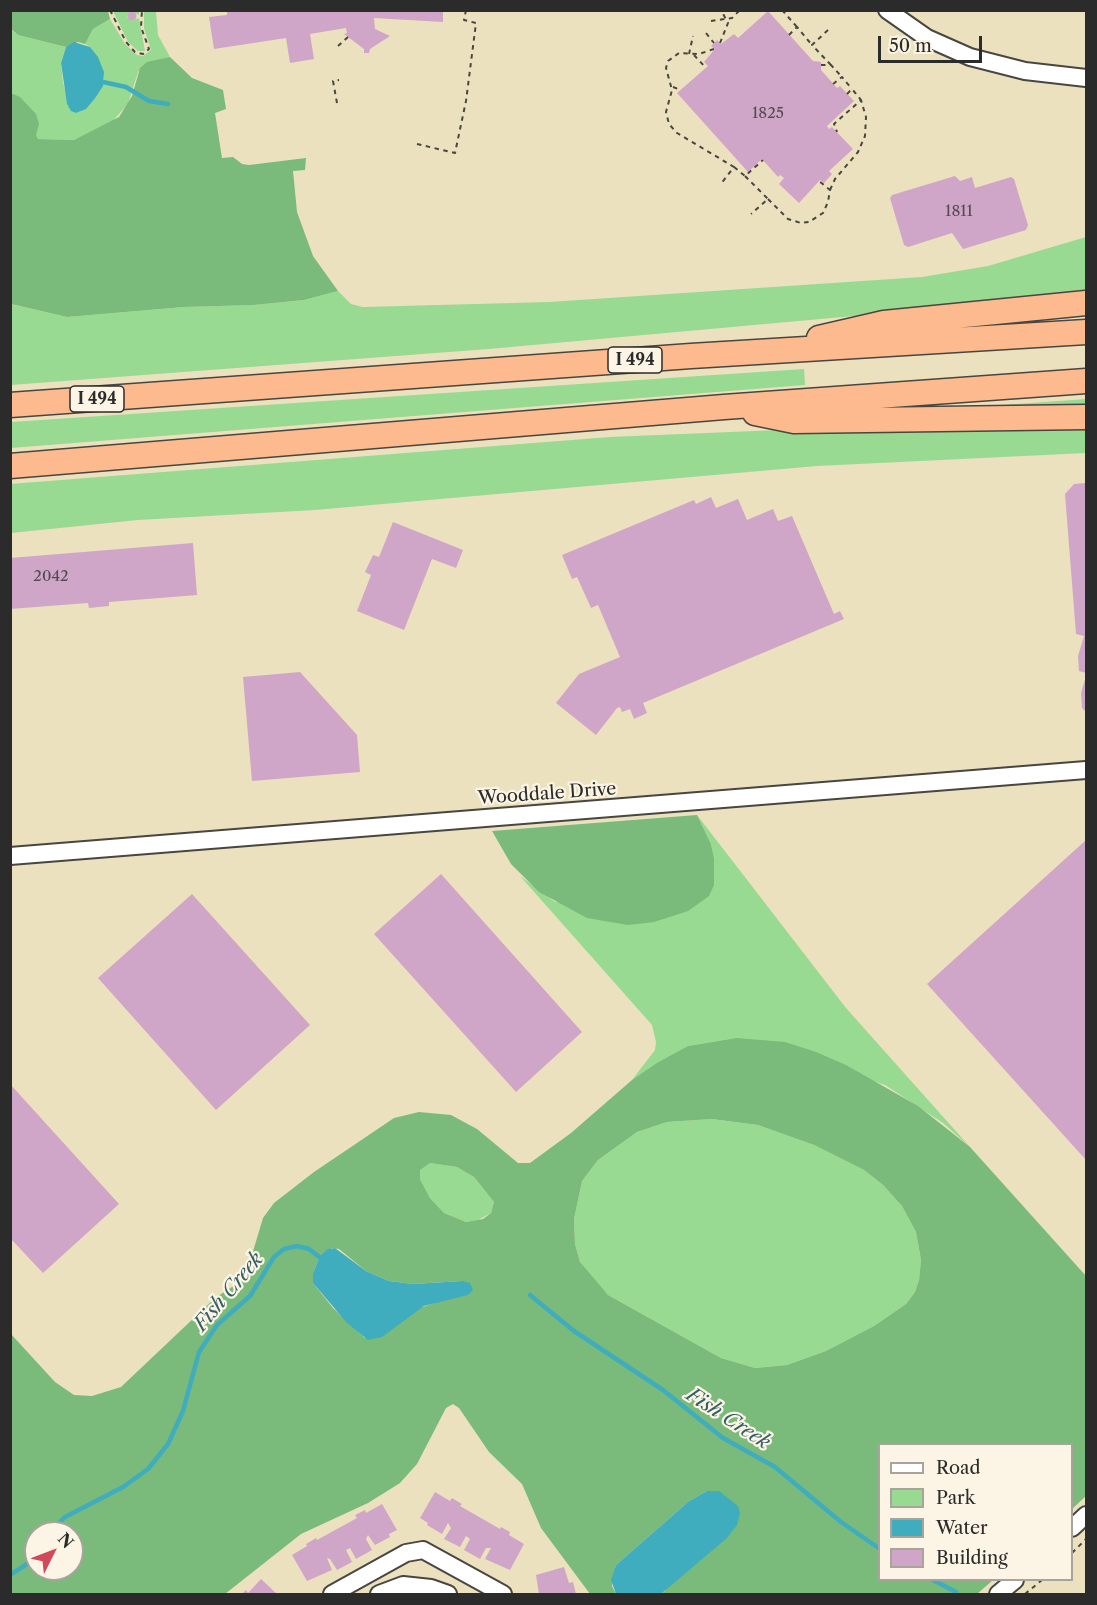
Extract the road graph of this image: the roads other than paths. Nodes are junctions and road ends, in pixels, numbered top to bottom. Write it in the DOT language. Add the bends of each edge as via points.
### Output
graph roads {
  1 [pos="887,10"];
  2 [pos="1086,78"];
  3 [pos="1086,303"];
  4 [pos="1086,332"];
  5 [pos="747,354"];
  6 [pos="1086,381"];
  7 [pos="10,405"];
  8 [pos="724,406"];
  9 [pos="1086,417"];
  10 [pos="10,466"];
  11 [pos="1086,770"];
  12 [pos="10,856"];
  13 [pos="1086,1515"];
  14 [pos="1073,1526"];
  15 [pos="460,1569"];
  16 [pos="361,1578"];
  17 [pos="1014,1581"];
  18 [pos="332,1594"];
  19 [pos="370,1594"];
  20 [pos="379,1594"];
  21 [pos="447,1594"];
  22 [pos="503,1594"];
  23 [pos="998,1594"];
  1 -- 2 [label="street" via="927,38 970,57 1016,69"];
  3 -- 5 [label="highway" via="884,323"];
  4 -- 5 [label="highway, I 494"];
  5 -- 7 [label="highway, I 494"];
  6 -- 8 [label="highway"];
  8 -- 9 [label="highway" via="794,421"];
  8 -- 10 [label="highway"];
  11 -- 12 [label="street, Wooddale Drive"];
  13 -- 14 [label="street"];
  15 -- 16 [label="street" via="432,1553 415,1550"];
  15 -- 21 [label="street"];
  15 -- 22 [label="street"];
  16 -- 18 [label="street"];
  16 -- 19 [label="street"];
  17 -- 23 [label="street"];
  20 -- 21 [label="street" via="403,1585 424,1586"];
}
